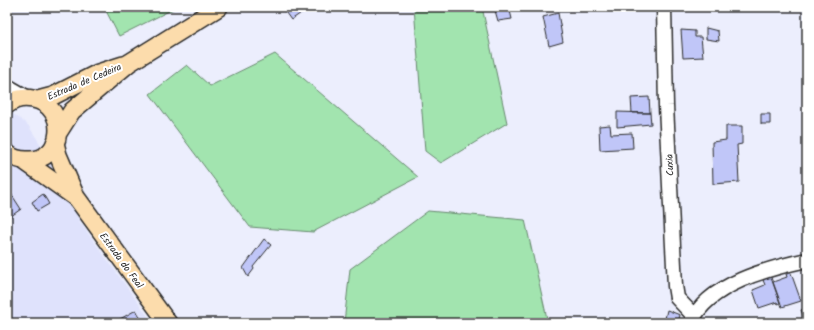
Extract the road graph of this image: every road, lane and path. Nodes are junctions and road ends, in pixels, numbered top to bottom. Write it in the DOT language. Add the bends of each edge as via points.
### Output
graph roads {
  1 [pos="220,7"];
  2 [pos="664,7"];
  3 [pos="129,63"];
  4 [pos="7,86"];
  5 [pos="33,99"];
  6 [pos="7,106"];
  7 [pos="57,138"];
  8 [pos="13,158"];
  9 [pos="76,197"];
  10 [pos="807,260"];
  11 [pos="692,320"];
  12 [pos="168,323"];
  1 -- 3 [label="main road, Estrada de Cedeira"];
  2 -- 11 [label="street, Cuxia" via="675,286 677,298"];
  3 -- 5 [label="main road, Estrada de Cedeira" via="98,73 53,96"];
  3 -- 7 [label="main road, Estrada de Cedeira" via="72,111"];
  4 -- 5 [label="street"];
  5 -- 6 [label="main road, Estrada de Cedeira" via="18,99"];
  5 -- 7 [label="main road, Estrada do Feal" via="47,105 54,113 58,122"];
  7 -- 8 [label="main road, Estrada de Cedeira" via="49,152 40,158"];
  7 -- 9 [label="main road, Estrada do Feal" via="58,155"];
  8 -- 9 [label="main road, Estrada do Feal"];
  9 -- 12 [label="main road, Estrada do Feal"];
  10 -- 11 [label="street" via="774,267 745,278 715,294"];
}
